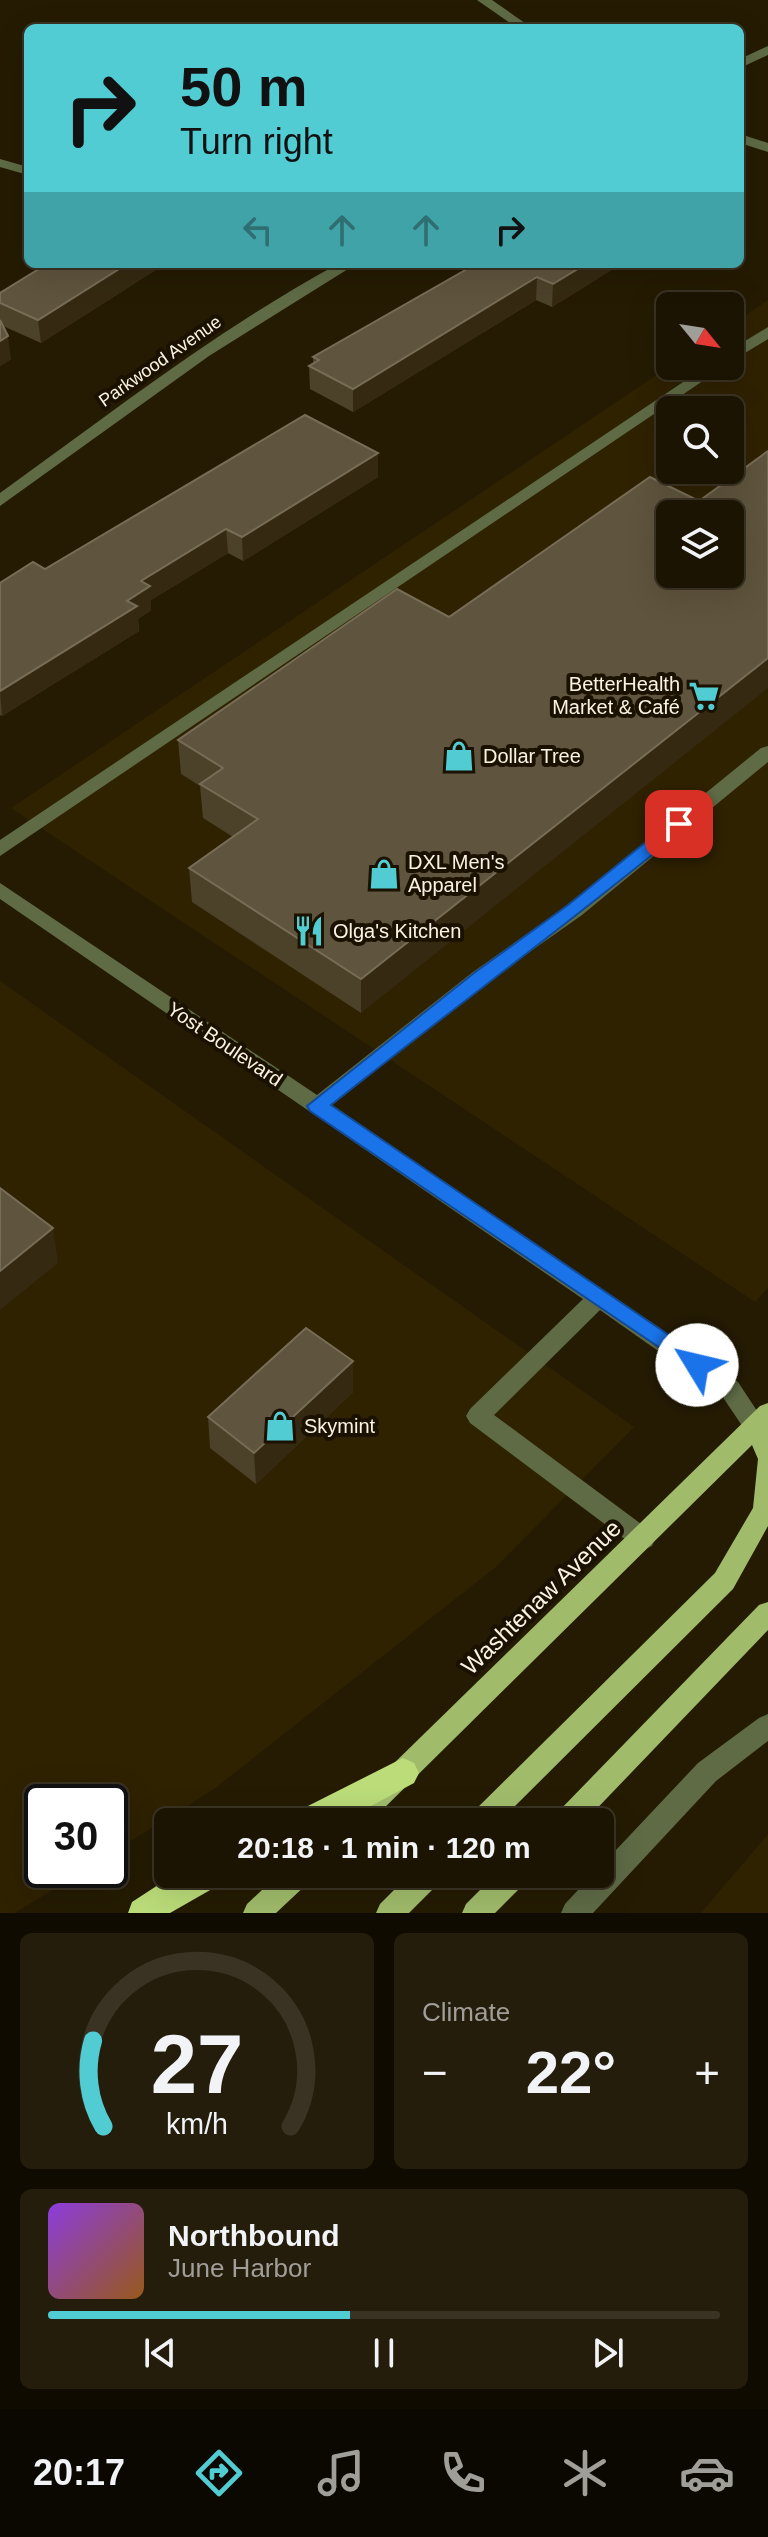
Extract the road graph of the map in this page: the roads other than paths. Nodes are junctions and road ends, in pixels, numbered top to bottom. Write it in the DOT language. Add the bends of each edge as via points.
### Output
graph roads {
  1 [pos="483,0"];
  2 [pos="520,24"];
  3 [pos="768,50"];
  4 [pos="744,62"];
  5 [pos="744,139"];
  6 [pos="768,148"];
  7 [pos="0,163"];
  8 [pos="24,170"];
  9 [pos="342,268"];
  10 [pos="768,332"];
  11 [pos="744,348"];
  12 [pos="696,380"];
  13 [pos="0,501"];
  14 [pos="768,752"];
  15 [pos="0,849"];
  16 [pos="0,890"];
  17 [pos="317,1106"];
  18 [pos="599,1297"];
  19 [pos="762,1420"];
  20 [pos="768,1455"];
  21 [pos="768,1464"];
  22 [pos="643,1539"];
  23 [pos="768,1613"];
  24 [pos="768,1726"];
  25 [pos="403,1773"];
  26 [pos="336,1808"];
  27 [pos="367,1808"];
  28 [pos="495,1808"];
  29 [pos="580,1808"];
  30 [pos="181,1888"];
  31 [pos="283,1888"];
  32 [pos="415,1888"];
  33 [pos="501,1888"];
  34 [pos="144,1913"];
  35 [pos="257,1913"];
  36 [pos="390,1913"];
  37 [pos="476,1913"];
  38 [pos="575,1913"];
  1 -- 2 [label="street"];
  3 -- 4 [label="street"];
  5 -- 6 [label="street"];
  7 -- 8 [label="street"];
  9 -- 13 [label="street, Parkwood Avenue" via="204,353"];
  10 -- 11 [label="street"];
  12 -- 15 [label="street"];
  14 -- 17 [label="street" via="575,910 480,977"];
  16 -- 17 [label="street, Yost Boulevard"];
  17 -- 18 [label="street, Yost Boulevard"];
  18 -- 19 [label="street, Yost Boulevard" via="730,1389"];
  18 -- 22 [label="street" via="478,1416"];
  19 -- 20 [label="main road"];
  19 -- 22 [label="main road, Washtenaw Avenue"];
  21 -- 28 [label="main road" via="765,1509 724,1581"];
  22 -- 25 [label="main road, Washtenaw Avenue"];
  23 -- 29 [label="main road"];
  24 -- 38 [label="street" via="707,1772"];
  25 -- 26 [label="highway"];
  25 -- 27 [label="main road, Washtenaw Avenue"];
  30 -- 34 [label="highway"];
  31 -- 35 [label="main road"];
  32 -- 36 [label="main road"];
  33 -- 37 [label="main road"];
}
